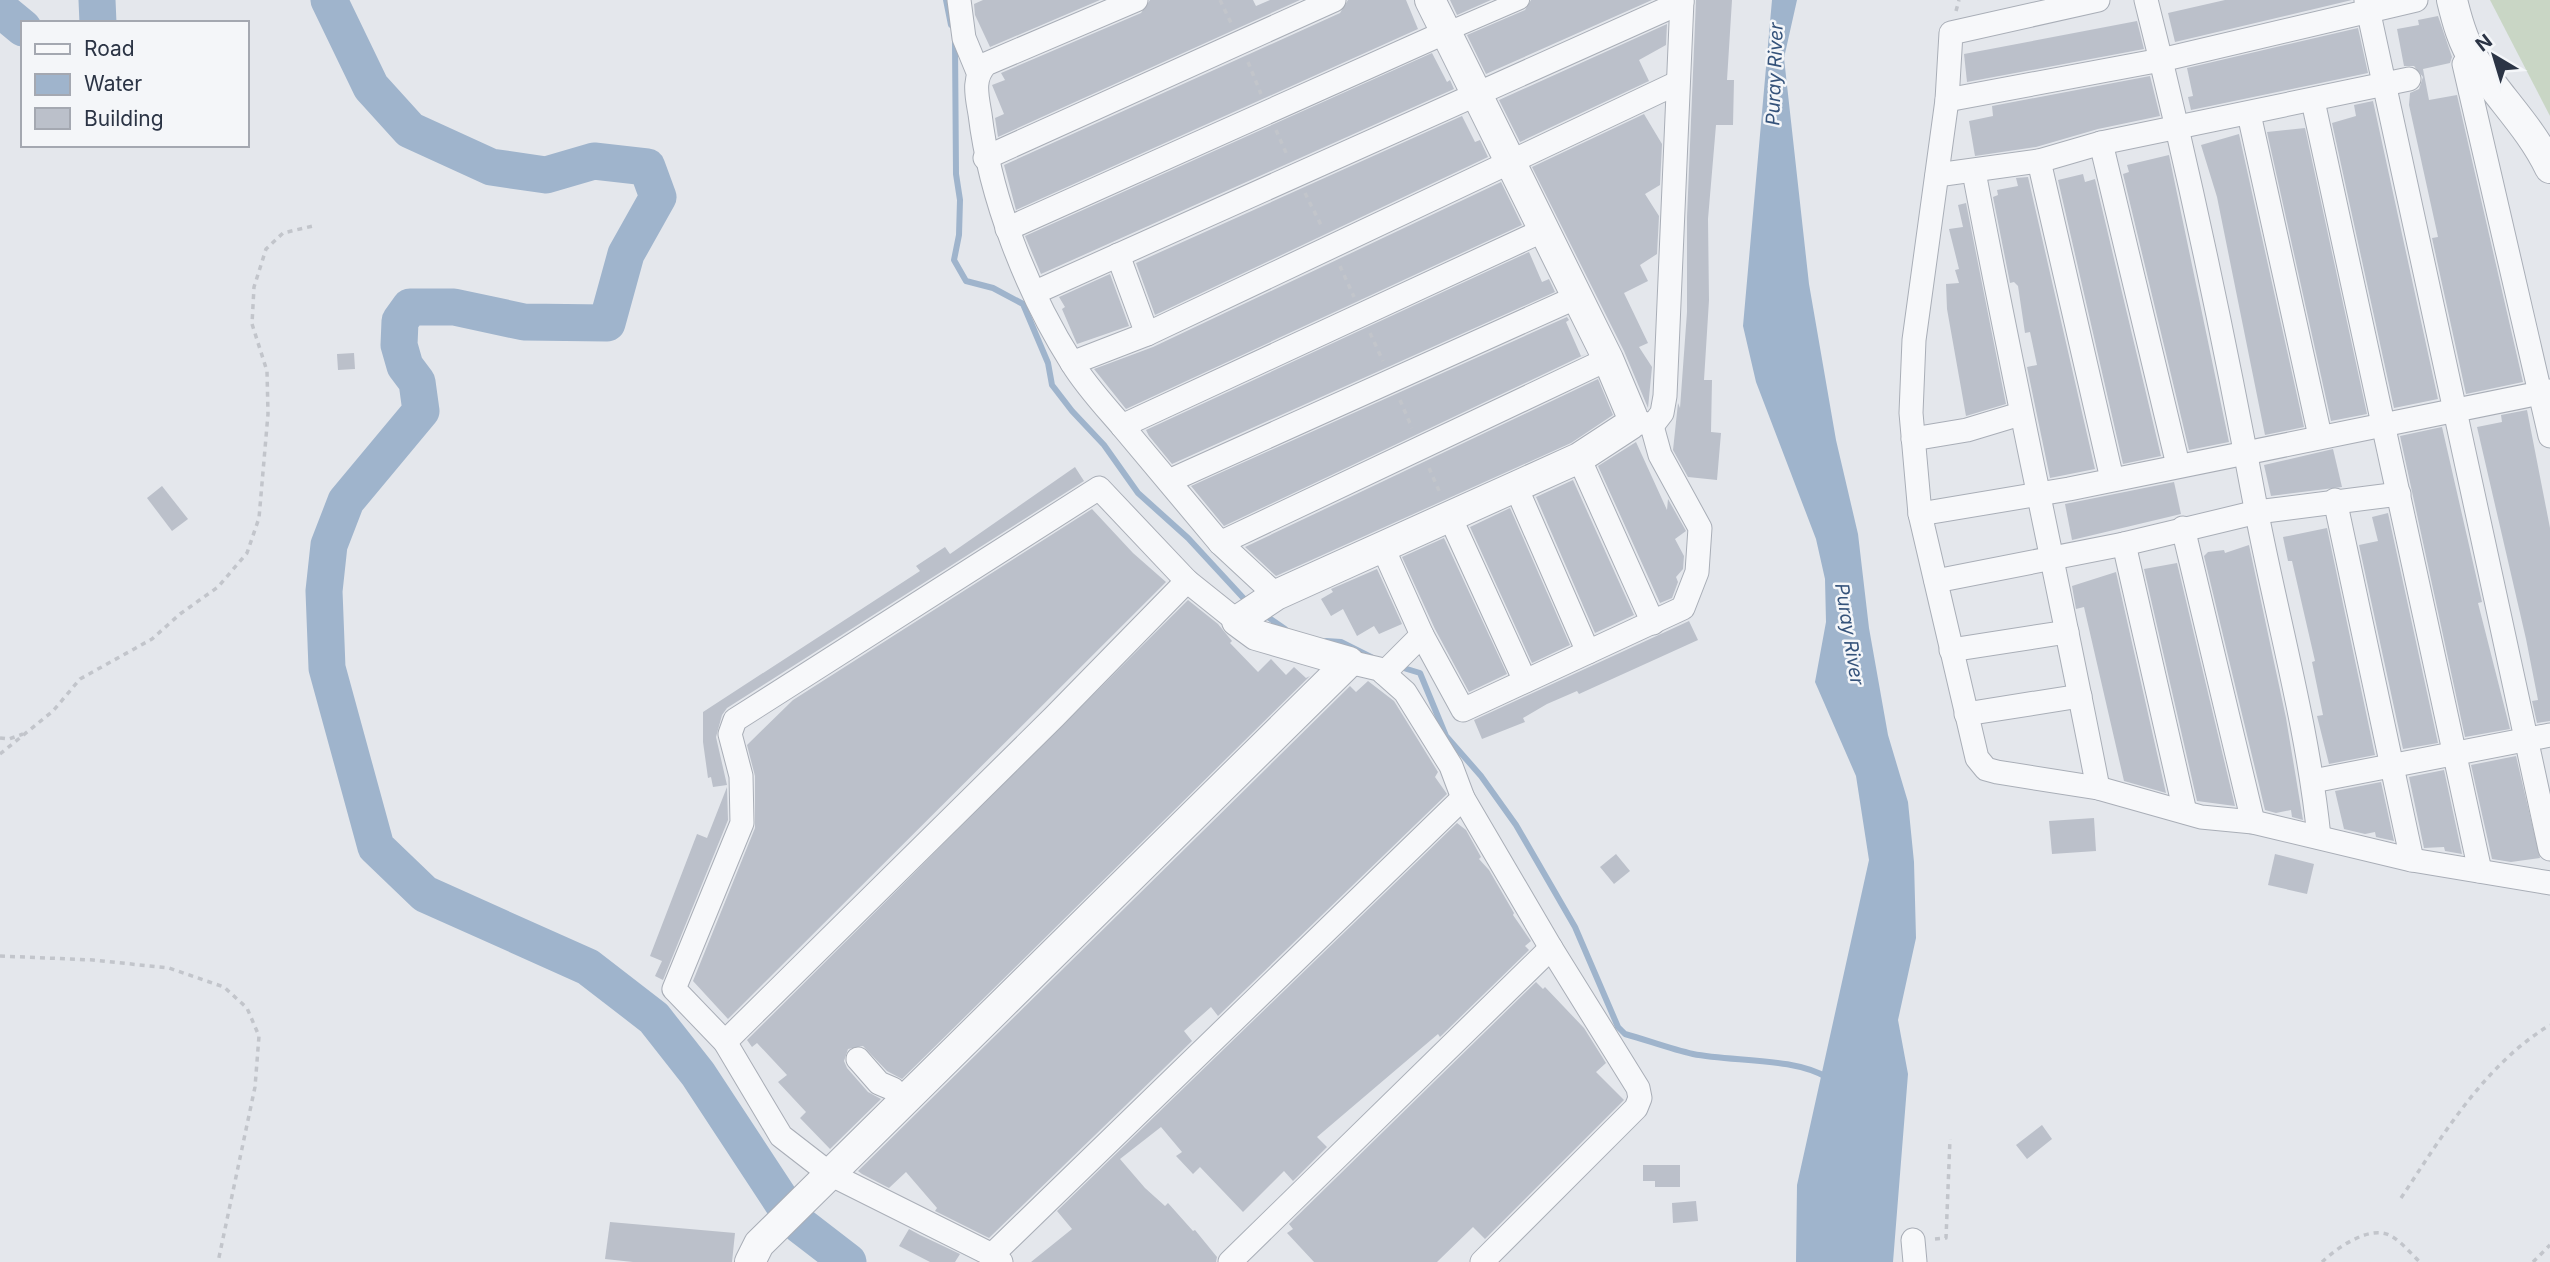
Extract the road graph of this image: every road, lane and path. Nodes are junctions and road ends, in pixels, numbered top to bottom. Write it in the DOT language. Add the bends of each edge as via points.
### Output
graph roads {
  1 [pos="1136,0"];
  2 [pos="1334,0"];
  3 [pos="1430,0"];
  4 [pos="1520,0"];
  5 [pos="2098,0"];
  6 [pos="2146,0"];
  7 [pos="2416,0"];
  8 [pos="2452,0"];
  9 [pos="960,1"];
  10 [pos="1682,1"];
  11 [pos="2368,6"];
  12 [pos="1446,32"];
  13 [pos="2161,60"];
  14 [pos="2464,64"];
  15 [pos="978,72"];
  16 [pos="2398,81"];
  17 [pos="1676,83"];
  18 [pos="1477,95"];
  19 [pos="1947,100"];
  20 [pos="2313,101"];
  21 [pos="2249,114"];
  22 [pos="2178,128"];
  23 [pos="2101,143"];
  24 [pos="985,158"];
  25 [pos="2039,161"];
  26 [pos="1510,162"];
  27 [pos="2550,168"];
  28 [pos="1974,172"];
  29 [pos="1937,175"];
  30 [pos="313,226"];
  31 [pos="1007,229"];
  32 [pos="1544,230"];
  33 [pos="1118,255"];
  34 [pos="1036,292"];
  35 [pos="1577,298"];
  36 [pos="1147,334"];
  37 [pos="1608,359"];
  38 [pos="1072,363"];
  39 [pos="2545,392"];
  40 [pos="2455,408"];
  41 [pos="2020,414"];
  42 [pos="1642,423"];
  43 [pos="2384,425"];
  44 [pos="1122,426"];
  45 [pos="2320,436"];
  46 [pos="2550,436"];
  47 [pos="1913,439"];
  48 [pos="2248,451"];
  49 [pos="1579,458"];
  50 [pos="2178,465"];
  51 [pos="2112,479"];
  52 [pos="1169,481"];
  53 [pos="1516,487"];
  54 [pos="2036,494"];
  55 [pos="2399,494"];
  56 [pos="2335,500"];
  57 [pos="2257,512"];
  58 [pos="1920,514"];
  59 [pos="1450,517"];
  60 [pos="2183,528"];
  61 [pos="1220,543"];
  62 [pos="2124,544"];
  63 [pos="1383,548"];
  64 [pos="2053,558"];
  65 [pos="1187,581"];
  66 [pos="1936,581"];
  67 [pos="1257,608"];
  68 [pos="1653,623"];
  69 [pos="2067,632"];
  70 [pos="1415,642"];
  71 [pos="1951,650"];
  72 [pos="1588,652"];
  73 [pos="1349,662"];
  74 [pos="1387,670"];
  75 [pos="1525,681"];
  76 [pos="2080,696"];
  77 [pos="1966,713"];
  78 [pos="25,733"];
  79 [pos="2550,734"];
  80 [pos="0,738"];
  81 [pos="2527,739"];
  82 [pos="2455,753"];
  83 [pos="0,754"];
  84 [pos="2390,766"];
  85 [pos="2313,781"];
  86 [pos="2098,789"];
  87 [pos="1463,798"];
  88 [pos="2185,812"];
  89 [pos="2253,822"];
  90 [pos="2319,837"];
  91 [pos="2550,849"];
  92 [pos="2412,860"];
  93 [pos="2480,872"];
  94 [pos="2550,883"];
  95 [pos="1551,948"];
  96 [pos="0,956"];
  97 [pos="2550,1025"];
  98 [pos="725,1042"];
  99 [pos="858,1059"];
  100 [pos="903,1101"];
  101 [pos="1950,1139"];
  102 [pos="830,1174"];
  103 [pos="2401,1198"];
  104 [pos="1946,1238"];
  105 [pos="2550,1245"];
  106 [pos="757,1250"];
  107 [pos="997,1258"];
  108 [pos="218,1262"];
  109 [pos="1230,1262"];
  110 [pos="1482,1262"];
  111 [pos="2322,1262"];
  112 [pos="2420,1262"];
  113 [pos="2533,1262"];
  1 -- 15 [label="street"];
  2 -- 24 [label="street"];
  3 -- 12 [label="street"];
  4 -- 12 [label="street"];
  5 -- 19 [label="street" via="1951,33"];
  6 -- 13 [label="street"];
  7 -- 11 [label="street"];
  8 -- 27 [label="street" via="2475,61 2539,145"];
  9 -- 15 [label="street" via="964,38"];
  10 -- 17 [label="street"];
  10 -- 18 [label="street"];
  11 -- 13 [label="street"];
  11 -- 16 [label="street"];
  12 -- 18 [label="street"];
  12 -- 31 [label="street"];
  13 -- 19 [label="street"];
  13 -- 22 [label="street"];
  14 -- 39 [label="street"];
  15 -- 24 [label="street"];
  16 -- 20 [label="street"];
  16 -- 40 [label="street"];
  17 -- 26 [label="street"];
  17 -- 42 [label="street" via="1665,396 1662,413"];
  18 -- 26 [label="street"];
  18 -- 33 [label="street"];
  19 -- 29 [label="street"];
  20 -- 21 [label="street"];
  20 -- 43 [label="street"];
  21 -- 22 [label="street"];
  21 -- 45 [label="street"];
  22 -- 23 [label="street"];
  22 -- 48 [label="street"];
  23 -- 25 [label="street"];
  23 -- 50 [label="street"];
  24 -- 31 [label="street"];
  25 -- 28 [label="street"];
  25 -- 51 [label="street"];
  26 -- 32 [label="street"];
  26 -- 36 [label="street"];
  28 -- 29 [label="street"];
  28 -- 41 [label="street"];
  29 -- 47 [label="street" via="1914,340"];
  30 -- 78 [label="path" via="284,233 266,249 254,287 252,324 267,371 268,414 259,518 247,552 218,587 152,639 80,679 53,711"];
  31 -- 34 [label="street"];
  32 -- 35 [label="street"];
  32 -- 44 [label="street"];
  33 -- 34 [label="street"];
  33 -- 36 [label="street"];
  34 -- 38 [label="street"];
  35 -- 37 [label="street"];
  35 -- 52 [label="street"];
  36 -- 38 [label="street"];
  37 -- 42 [label="street"];
  37 -- 61 [label="street"];
  38 -- 44 [label="street"];
  39 -- 40 [label="street"];
  39 -- 46 [label="street"];
  40 -- 43 [label="street"];
  40 -- 81 [label="street"];
  41 -- 47 [label="street" via="1967,430"];
  41 -- 54 [label="street"];
  42 -- 49 [label="street"];
  42 -- 68 [label="street" via="1701,533 1697,572 1683,608"];
  43 -- 45 [label="street"];
  43 -- 55 [label="street"];
  44 -- 52 [label="street"];
  45 -- 48 [label="street"];
  47 -- 58 [label="street"];
  48 -- 50 [label="street"];
  48 -- 57 [label="street"];
  49 -- 53 [label="street"];
  49 -- 68 [label="street"];
  50 -- 51 [label="street"];
  51 -- 54 [label="street"];
  52 -- 61 [label="street"];
  53 -- 59 [label="street"];
  53 -- 72 [label="street"];
  54 -- 58 [label="street"];
  54 -- 64 [label="street"];
  55 -- 56 [label="street"];
  55 -- 82 [label="street"];
  56 -- 57 [label="street"];
  56 -- 84 [label="street"];
  57 -- 60 [label="street"];
  57 -- 85 [label="street"];
  58 -- 66 [label="street"];
  59 -- 63 [label="street"];
  59 -- 75 [label="street"];
  60 -- 62 [label="street"];
  60 -- 89 [label="street"];
  61 -- 67 [label="street"];
  62 -- 64 [label="street"];
  62 -- 88 [label="street"];
  63 -- 67 [label="street"];
  63 -- 70 [label="street"];
  64 -- 66 [label="street"];
  64 -- 69 [label="street"];
  65 -- 67 [label="street"];
  65 -- 98 [label="street"];
  65 -- 98 [label="street" via="1099,488 735,720 730,734 741,776 742,823 674,989"];
  66 -- 71 [label="street"];
  67 -- 73 [label="street" via="1255,635"];
  68 -- 72 [label="street"];
  69 -- 71 [label="street"];
  69 -- 76 [label="street"];
  70 -- 74 [label="street"];
  70 -- 75 [label="street" via="1463,710"];
  71 -- 77 [label="street"];
  72 -- 75 [label="street"];
  73 -- 74 [label="street"];
  73 -- 100 [label="street"];
  74 -- 87 [label="street" via="1451,766"];
  76 -- 77 [label="street"];
  76 -- 86 [label="street"];
  77 -- 86 [label="street" via="1977,758 1986,769"];
  78 -- 80 [label="path"];
  78 -- 83 [label="path"];
  79 -- 81 [label="street"];
  81 -- 82 [label="street"];
  81 -- 91 [label="street"];
  82 -- 84 [label="street"];
  82 -- 93 [label="street"];
  84 -- 85 [label="street"];
  84 -- 92 [label="street"];
  85 -- 90 [label="street"];
  86 -- 88 [label="street"];
  87 -- 95 [label="street"];
  87 -- 107 [label="street"];
  88 -- 89 [label="street"];
  89 -- 90 [label="street"];
  90 -- 92 [label="street"];
  92 -- 93 [label="street"];
  93 -- 94 [label="street"];
  95 -- 109 [label="street"];
  95 -- 110 [label="street" via="1640,1098 1636,1108"];
  96 -- 108 [label="path" via="169,968 224,987 247,1008 259,1035 255,1087"];
  97 -- 103 [label="path" via="2522,1042 2463,1106"];
  98 -- 102 [label="street" via="772,1125"];
  99 -- 100 [label="street"];
  100 -- 102 [label="street"];
  101 -- 104 [label="path"];
  102 -- 106 [label="street"];
  102 -- 107 [label="street"];
  105 -- 113 [label="path"];
  111 -- 112 [label="path" via="2376,1232 2390,1235"];
}
